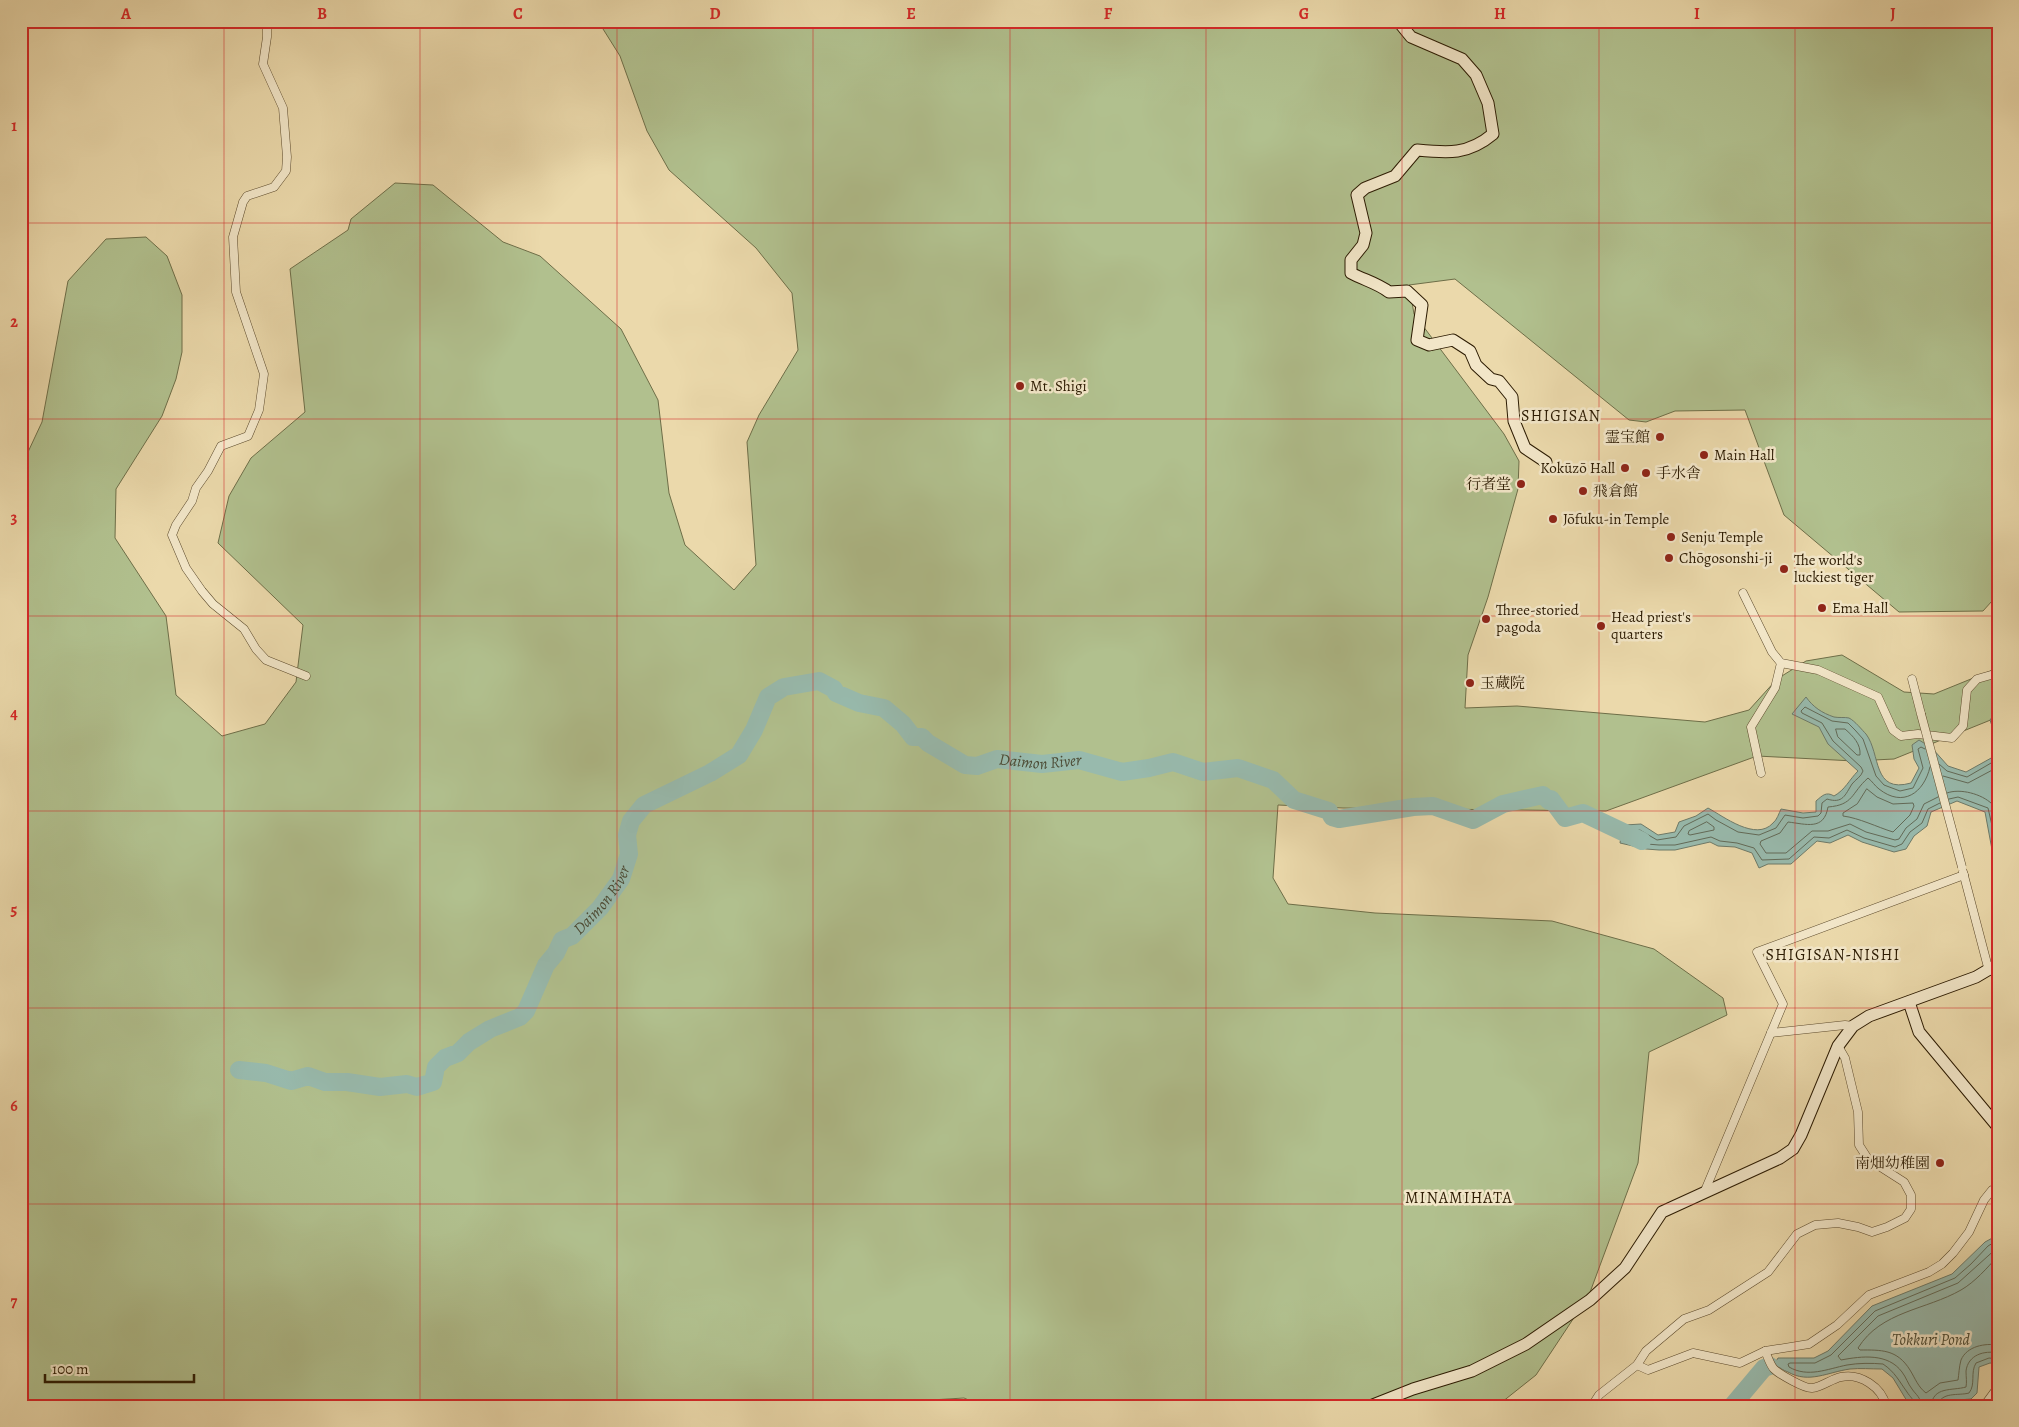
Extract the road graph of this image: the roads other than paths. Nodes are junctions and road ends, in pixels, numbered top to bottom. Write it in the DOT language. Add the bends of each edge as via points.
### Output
graph roads {
  1 [pos="267,21"];
  2 [pos="1398,21"];
  3 [pos="1546,462"];
  4 [pos="1743,593"];
  5 [pos="1781,663"];
  6 [pos="1998,673"];
  7 [pos="306,676"];
  8 [pos="1912,679"];
  9 [pos="1761,773"];
  10 [pos="1963,871"];
  11 [pos="1993,968"];
  12 [pos="1909,1002"];
  13 [pos="1853,1026"];
  14 [pos="1771,1032"];
  15 [pos="1838,1046"];
  16 [pos="1998,1127"];
  17 [pos="1998,1187"];
  18 [pos="1704,1194"];
  19 [pos="1765,1351"];
  20 [pos="1637,1365"];
  21 [pos="1998,1388"];
  22 [pos="1370,1406"];
  23 [pos="1592,1406"];
  24 [pos="1886,1406"];
  25 [pos="1984,1406"];
  1 -- 7 [label="street" via="263,64 283,108 286,171 274,187 247,196 233,237 236,292 264,374 258,410 248,436 221,446 172,535 186,568 202,590 213,604 244,629 266,660"];
  2 -- 3 [label="main road" via="1411,37 1462,58 1476,75 1488,103 1493,134 1469,149 1446,153 1417,150 1395,176 1365,188 1357,195 1366,233 1363,245 1351,260 1351,272 1378,283 1389,292 1407,291 1422,305 1417,340 1429,344 1453,340 1470,351 1476,365 1491,379 1499,381 1512,397 1514,421 1524,448"];
  4 -- 5 [label="street" via="1772,652"];
  5 -- 6 [label="street" via="1818,670 1878,697 1893,730 1901,736 1918,734 1952,738 1964,726 1967,690 1977,679"];
  5 -- 9 [label="street" via="1774,688 1751,727"];
  8 -- 10 [label="street, bridge"];
  10 -- 11 [label="street"];
  10 -- 14 [label="street" via="1757,952 1783,1004"];
  11 -- 12 [label="main road"];
  12 -- 13 [label="main road" via="1869,1016"];
  12 -- 16 [label="main road" via="1919,1032"];
  13 -- 14 [label="street"];
  13 -- 15 [label="main road"];
  14 -- 18 [label="street"];
  15 -- 18 [label="main road" via="1793,1149"];
  15 -- 20 [label="street" via="1858,1112 1860,1145 1868,1159 1904,1182 1911,1195 1911,1209 1905,1218 1872,1232 1838,1223 1814,1225 1796,1234 1768,1272 1709,1310 1684,1319 1646,1351"];
  17 -- 19 [label="street" via="1984,1200 1969,1232 1942,1264 1869,1295 1837,1325 1809,1344"];
  18 -- 22 [label="main road" via="1662,1212 1625,1268 1590,1300 1526,1344 1472,1371"];
  19 -- 20 [label="street" via="1740,1363 1693,1353 1648,1370"];
  19 -- 24 [label="street" via="1773,1368 1800,1385 1811,1388 1843,1376 1863,1380 1875,1386"];
  20 -- 23 [label="street" via="1599,1395"];
  21 -- 25 [label="street"];
}
